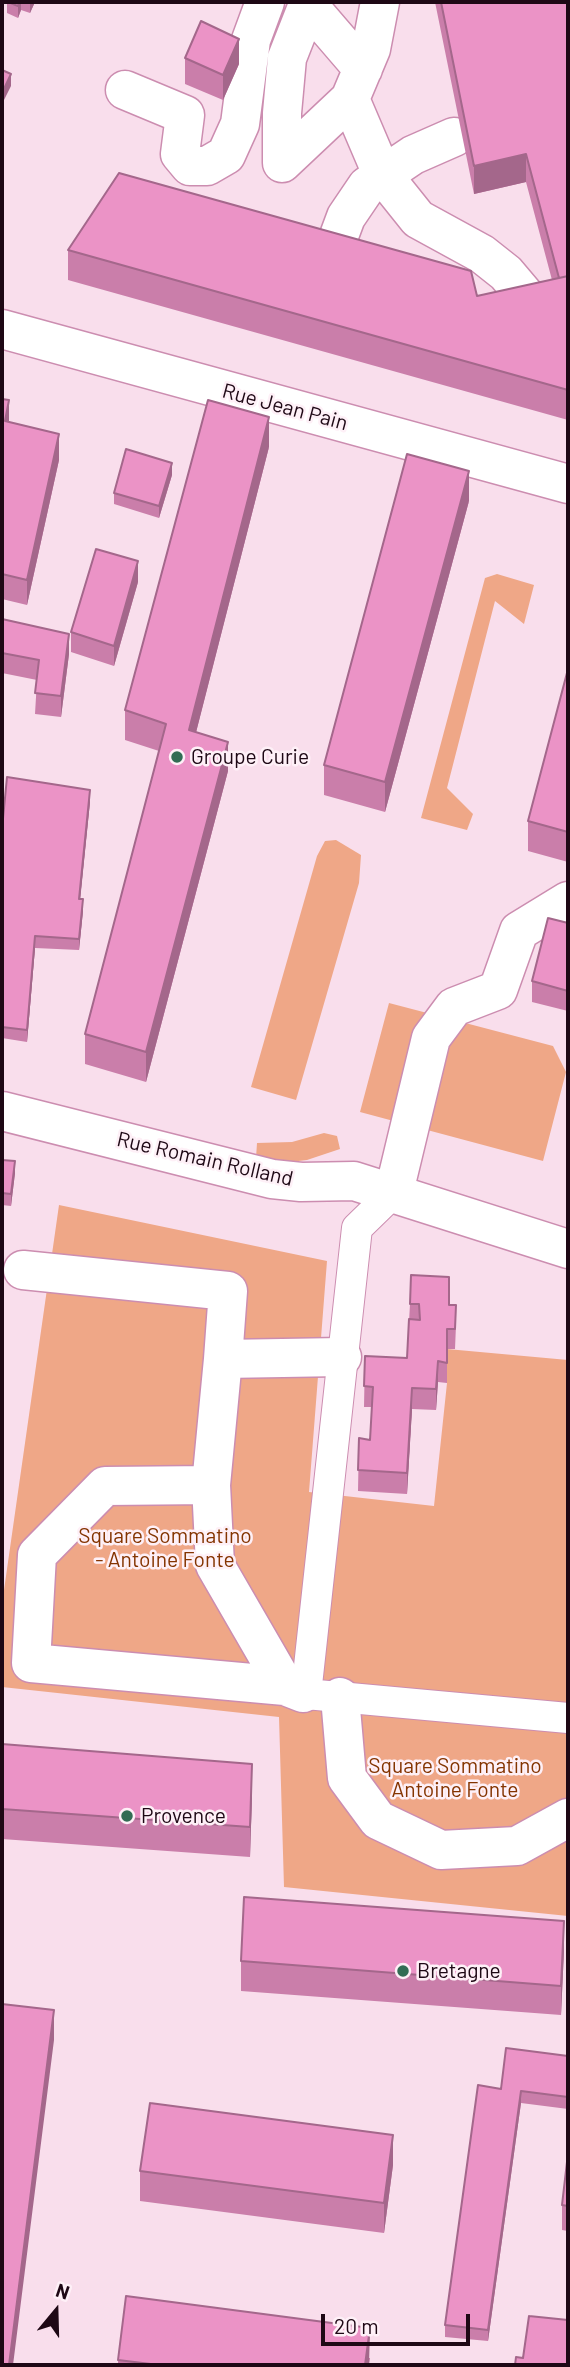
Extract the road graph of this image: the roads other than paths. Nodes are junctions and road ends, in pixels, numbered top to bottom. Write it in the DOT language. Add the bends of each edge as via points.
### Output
graph roads {
  1 [pos="265,2"];
  2 [pos="380,2"];
  3 [pos="309,3"];
  4 [pos="356,84"];
  5 [pos="125,90"];
  6 [pos="454,137"];
  7 [pos="382,174"];
  8 [pos="333,252"];
  9 [pos="528,299"];
  10 [pos="2,329"];
  11 [pos="568,484"];
  12 [pos="568,901"];
  13 [pos="2,1111"];
  14 [pos="394,1192"];
  15 [pos="568,1249"];
  16 [pos="23,1270"];
  17 [pos="342,1357"];
  18 [pos="223,1359"];
  19 [pos="211,1485"];
  20 [pos="310,1692"];
  21 [pos="568,1718"];
  22 [pos="568,1818"];
  1 -- 5 [label="street" via="251,40 240,124 226,155 207,166 190,166 180,154 185,115"];
  2 -- 4 [label="street" via="371,49"];
  3 -- 4 [label="street"];
  3 -- 4 [label="street" via="288,58 282,163"];
  4 -- 7 [label="street"];
  6 -- 7 [label="street"];
  7 -- 8 [label="street" via="367,186 346,217"];
  7 -- 9 [label="street" via="418,219 482,254"];
  10 -- 11 [label="street, Rue Jean Pain"];
  12 -- 14 [label="street" via="519,931 498,990 454,1007 431,1038"];
  13 -- 14 [label="street, Rue Romain Rolland" via="272,1179 355,1181"];
  14 -- 15 [label="street, Rue Romain Rolland"];
  14 -- 17 [label="lane" via="357,1228"];
  16 -- 18 [label="street" via="228,1291"];
  17 -- 18 [label="street"];
  17 -- 20 [label="lane"];
  18 -- 19 [label="street"];
  19 -- 20 [label="street" via="215,1565"];
  19 -- 20 [label="street" via="105,1486 37,1555 31,1663"];
  20 -- 21 [label="lane"];
  20 -- 22 [label="street" via="347,1778 378,1820 441,1850 517,1846"];
}
